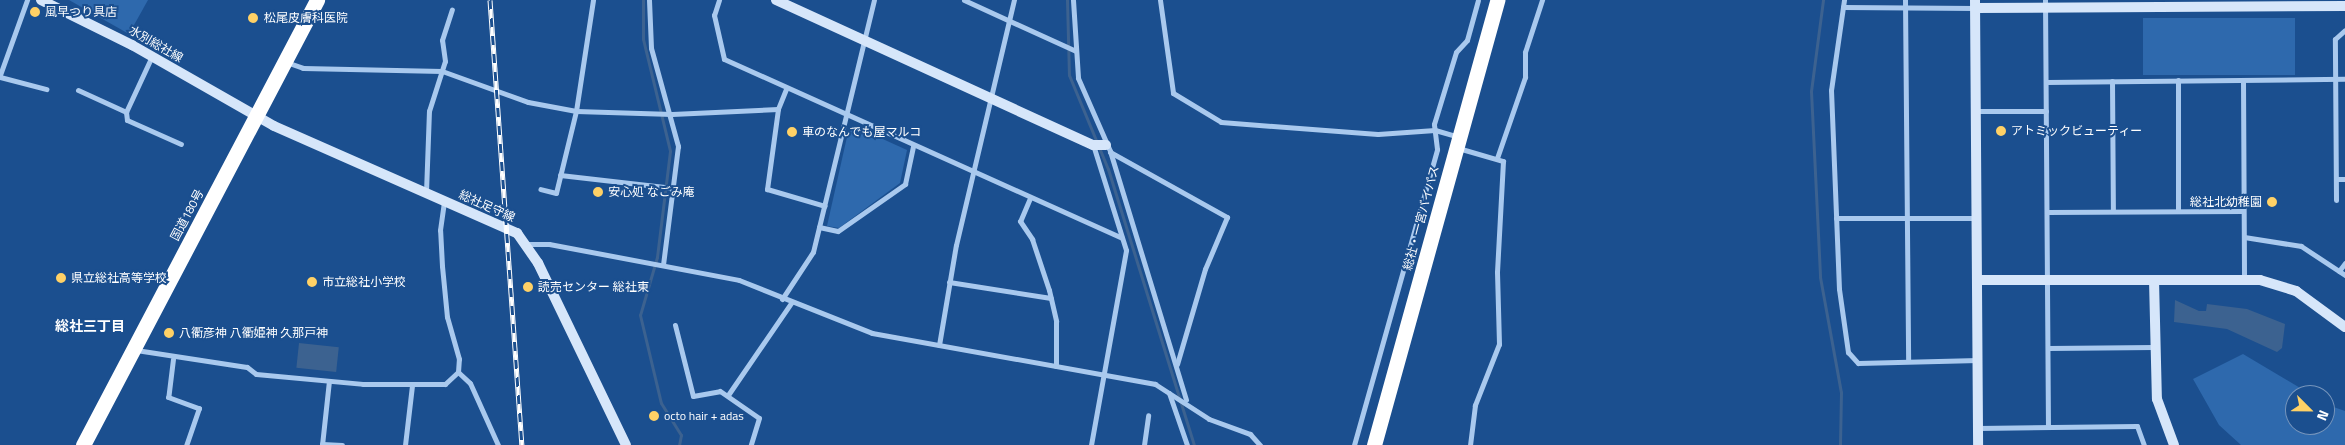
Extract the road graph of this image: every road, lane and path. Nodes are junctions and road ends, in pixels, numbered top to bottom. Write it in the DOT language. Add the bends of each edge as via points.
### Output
graph roads {
  1 [pos="27,0"];
  2 [pos="41,0"];
  3 [pos="317,0"];
  4 [pos="593,0"];
  5 [pos="649,0"];
  6 [pos="719,0"];
  7 [pos="776,0"];
  8 [pos="874,0"];
  9 [pos="964,0"];
  10 [pos="1014,0"];
  11 [pos="1073,0"];
  12 [pos="1160,0"];
  13 [pos="1478,0"];
  14 [pos="1497,0"];
  15 [pos="1542,0"];
  16 [pos="1844,0"];
  17 [pos="1905,0"];
  18 [pos="2216,3"];
  19 [pos="1975,4"];
  20 [pos="2045,4"];
  21 [pos="2345,6"];
  22 [pos="1843,7"];
  23 [pos="1905,9"];
  24 [pos="452,10"];
  25 [pos="1009,21"];
  26 [pos="2345,30"];
  27 [pos="864,41"];
  28 [pos="1070,49"];
  29 [pos="152,56"];
  30 [pos="284,61"];
  31 [pos="442,71"];
  32 [pos="0,76"];
  33 [pos="2345,79"];
  34 [pos="2112,80"];
  35 [pos="2178,80"];
  36 [pos="2243,80"];
  37 [pos="2336,80"];
  38 [pos="2046,82"];
  39 [pos="46,89"];
  40 [pos="786,89"];
  41 [pos="78,90"];
  42 [pos="991,97"];
  43 [pos="778,108"];
  44 [pos="576,111"];
  45 [pos="1976,111"];
  46 [pos="2046,111"];
  47 [pos="126,112"];
  48 [pos="672,114"];
  49 [pos="256,116"];
  50 [pos="848,116"];
  51 [pos="1435,130"];
  52 [pos="1457,142"];
  53 [pos="181,144"];
  54 [pos="913,145"];
  55 [pos="1101,146"];
  56 [pos="1497,158"];
  57 [pos="973,174"];
  58 [pos="560,175"];
  59 [pos="2336,179"];
  60 [pos="2345,179"];
  61 [pos="673,188"];
  62 [pos="540,189"];
  63 [pos="426,192"];
  64 [pos="1030,198"];
  65 [pos="444,200"];
  66 [pos="2336,200"];
  67 [pos="824,206"];
  68 [pos="2178,211"];
  69 [pos="2243,211"];
  70 [pos="2047,212"];
  71 [pos="2113,212"];
  72 [pos="1836,218"];
  73 [pos="1908,218"];
  74 [pos="1977,218"];
  75 [pos="819,227"];
  76 [pos="2244,237"];
  77 [pos="1122,238"];
  78 [pos="526,244"];
  79 [pos="2345,263"];
  80 [pos="663,265"];
  81 [pos="2339,270"];
  82 [pos="2345,275"];
  83 [pos="2244,279"];
  84 [pos="1978,280"];
  85 [pos="2047,280"];
  86 [pos="2154,280"];
  87 [pos="949,282"];
  88 [pos="1051,298"];
  89 [pos="782,299"];
  90 [pos="791,303"];
  91 [pos="675,325"];
  92 [pos="2345,327"];
  93 [pos="939,345"];
  94 [pos="2154,347"];
  95 [pos="2048,348"];
  96 [pos="133,349"];
  97 [pos="173,359"];
  98 [pos="1979,360"];
  99 [pos="1908,361"];
  100 [pos="1056,366"];
  101 [pos="1176,366"];
  102 [pos="458,372"];
  103 [pos="1103,375"];
  104 [pos="329,381"];
  105 [pos="412,385"];
  106 [pos="1172,394"];
  107 [pos="728,395"];
  108 [pos="1184,400"];
  109 [pos="1148,415"];
  110 [pos="2048,426"];
  111 [pos="1978,428"];
  112 [pos="322,444"];
  113 [pos="83,445"];
  114 [pos="186,445"];
  115 [pos="342,445"];
  116 [pos="405,445"];
  117 [pos="498,445"];
  118 [pos="626,445"];
  119 [pos="751,445"];
  120 [pos="1091,445"];
  121 [pos="1144,445"];
  122 [pos="1187,445"];
  123 [pos="1260,445"];
  124 [pos="1354,445"];
  125 [pos="1374,445"];
  126 [pos="1470,445"];
  127 [pos="1978,445"];
  128 [pos="2144,445"];
  129 [pos="2174,445"];
  1 -- 32 [label="street"];
  2 -- 29 [label="street, 水別総社線"];
  3 -- 30 [label="highway, 国道180号"];
  4 -- 44 [label="street"];
  5 -- 48 [label="street" via="651,48"];
  6 -- 40 [label="street" via="714,15 724,59"];
  7 -- 27 [label="street"];
  8 -- 27 [label="street"];
  9 -- 25 [label="street"];
  10 -- 25 [label="street"];
  11 -- 28 [label="street"];
  12 -- 51 [label="street" via="1174,93 1221,122 1378,134"];
  13 -- 51 [label="street" via="1467,40 1456,52"];
  14 -- 52 [label="highway, 総社・一宮バイパス"];
  15 -- 56 [label="street" via="1525,52 1525,77"];
  16 -- 22 [label="street"];
  17 -- 23 [label="street"];
  18 -- 20 [label="street"];
  18 -- 21 [label="street"];
  19 -- 20 [label="street"];
  19 -- 23 [label="street"];
  19 -- 45 [label="street"];
  20 -- 38 [label="street"];
  22 -- 23 [label="street"];
  22 -- 72 [label="street" via="1831,90"];
  23 -- 73 [label="street"];
  24 -- 31 [label="street" via="442,40"];
  25 -- 28 [label="street"];
  25 -- 42 [label="street"];
  26 -- 37 [label="street" via="2335,39"];
  27 -- 42 [label="street"];
  27 -- 50 [label="street"];
  28 -- 55 [label="street"];
  29 -- 47 [label="street"];
  29 -- 49 [label="street, 水別総社線"];
  30 -- 31 [label="street" via="303,68"];
  30 -- 49 [label="highway, 国道180号"];
  31 -- 44 [label="street" via="528,102"];
  31 -- 63 [label="street" via="429,112"];
  32 -- 39 [label="street"];
  33 -- 37 [label="street"];
  34 -- 35 [label="street"];
  34 -- 38 [label="street"];
  34 -- 71 [label="street"];
  35 -- 36 [label="street"];
  35 -- 68 [label="street"];
  36 -- 37 [label="street"];
  36 -- 69 [label="street"];
  37 -- 59 [label="street"];
  38 -- 46 [label="street"];
  40 -- 43 [label="street"];
  40 -- 50 [label="street"];
  41 -- 47 [label="street"];
  42 -- 55 [label="street"];
  42 -- 57 [label="street"];
  43 -- 48 [label="street"];
  43 -- 67 [label="street" via="766,190"];
  44 -- 48 [label="street"];
  44 -- 58 [label="street"];
  45 -- 46 [label="street"];
  45 -- 74 [label="street"];
  46 -- 70 [label="street"];
  47 -- 53 [label="street" via="127,120"];
  48 -- 61 [label="street" via="678,146"];
  49 -- 63 [label="street, 総社足守線"];
  49 -- 96 [label="highway, 国道180号"];
  50 -- 54 [label="street"];
  50 -- 67 [label="street"];
  51 -- 52 [label="street"];
  51 -- 124 [label="street" via="1437,149"];
  52 -- 56 [label="street"];
  52 -- 125 [label="highway, 総社・一宮バイパス"];
  54 -- 57 [label="street"];
  54 -- 75 [label="street" via="905,184 838,231"];
  55 -- 77 [label="street"];
  55 -- 101 [label="street"];
  55 -- 101 [label="street" via="1227,217 1205,269"];
  56 -- 126 [label="street" via="1503,161 1497,272 1499,344 1475,405"];
  57 -- 64 [label="street"];
  57 -- 87 [label="street"];
  58 -- 61 [label="street"];
  58 -- 62 [label="street" via="556,193"];
  59 -- 60 [label="street"];
  59 -- 66 [label="street"];
  61 -- 80 [label="street"];
  63 -- 65 [label="street, 総社足守線"];
  64 -- 77 [label="street"];
  64 -- 88 [label="street" via="1020,221 1032,239"];
  65 -- 78 [label="street, 総社足守線" via="506,226"];
  65 -- 102 [label="street" via="442,266"];
  67 -- 75 [label="street"];
  68 -- 69 [label="street"];
  68 -- 71 [label="street"];
  69 -- 76 [label="street"];
  70 -- 71 [label="street"];
  70 -- 85 [label="street"];
  72 -- 73 [label="street"];
  72 -- 99 [label="street" via="1848,352 1858,363"];
  73 -- 74 [label="street"];
  73 -- 99 [label="street"];
  74 -- 84 [label="street"];
  75 -- 89 [label="street" via="813,252"];
  76 -- 81 [label="street" via="2301,246"];
  76 -- 83 [label="street"];
  77 -- 103 [label="street" via="1126,250"];
  78 -- 80 [label="street" via="549,244"];
  78 -- 118 [label="street, 総社足守線"];
  79 -- 81 [label="street"];
  80 -- 89 [label="street" via="739,280"];
  81 -- 82 [label="street"];
  83 -- 86 [label="street"];
  83 -- 92 [label="street" via="2288,287"];
  84 -- 85 [label="street"];
  84 -- 98 [label="street"];
  85 -- 86 [label="street"];
  85 -- 95 [label="street"];
  86 -- 94 [label="street"];
  87 -- 88 [label="street"];
  87 -- 93 [label="street"];
  88 -- 100 [label="street"];
  89 -- 90 [label="street"];
  90 -- 93 [label="street" via="872,333"];
  90 -- 107 [label="street"];
  91 -- 107 [label="street" via="694,396 720,391"];
  93 -- 100 [label="street"];
  94 -- 95 [label="street"];
  94 -- 129 [label="street" via="2157,399"];
  95 -- 110 [label="street"];
  96 -- 97 [label="street"];
  96 -- 113 [label="highway, 国道180号"];
  97 -- 104 [label="street"];
  97 -- 114 [label="street" via="168,397 199,408"];
  98 -- 99 [label="street"];
  98 -- 111 [label="street"];
  100 -- 103 [label="street"];
  101 -- 108 [label="street"];
  102 -- 105 [label="street" via="445,384"];
  102 -- 117 [label="street" via="470,383"];
  103 -- 106 [label="street" via="1154,384"];
  103 -- 120 [label="street"];
  104 -- 105 [label="street"];
  104 -- 112 [label="street"];
  105 -- 116 [label="street"];
  106 -- 108 [label="street"];
  106 -- 122 [label="street"];
  107 -- 119 [label="street" via="759,418"];
  108 -- 123 [label="street" via="1208,419 1250,434"];
  109 -- 121 [label="street"];
  110 -- 111 [label="street"];
  110 -- 128 [label="street" via="2137,426"];
  111 -- 127 [label="street"];
  112 -- 115 [label="street"];
}
